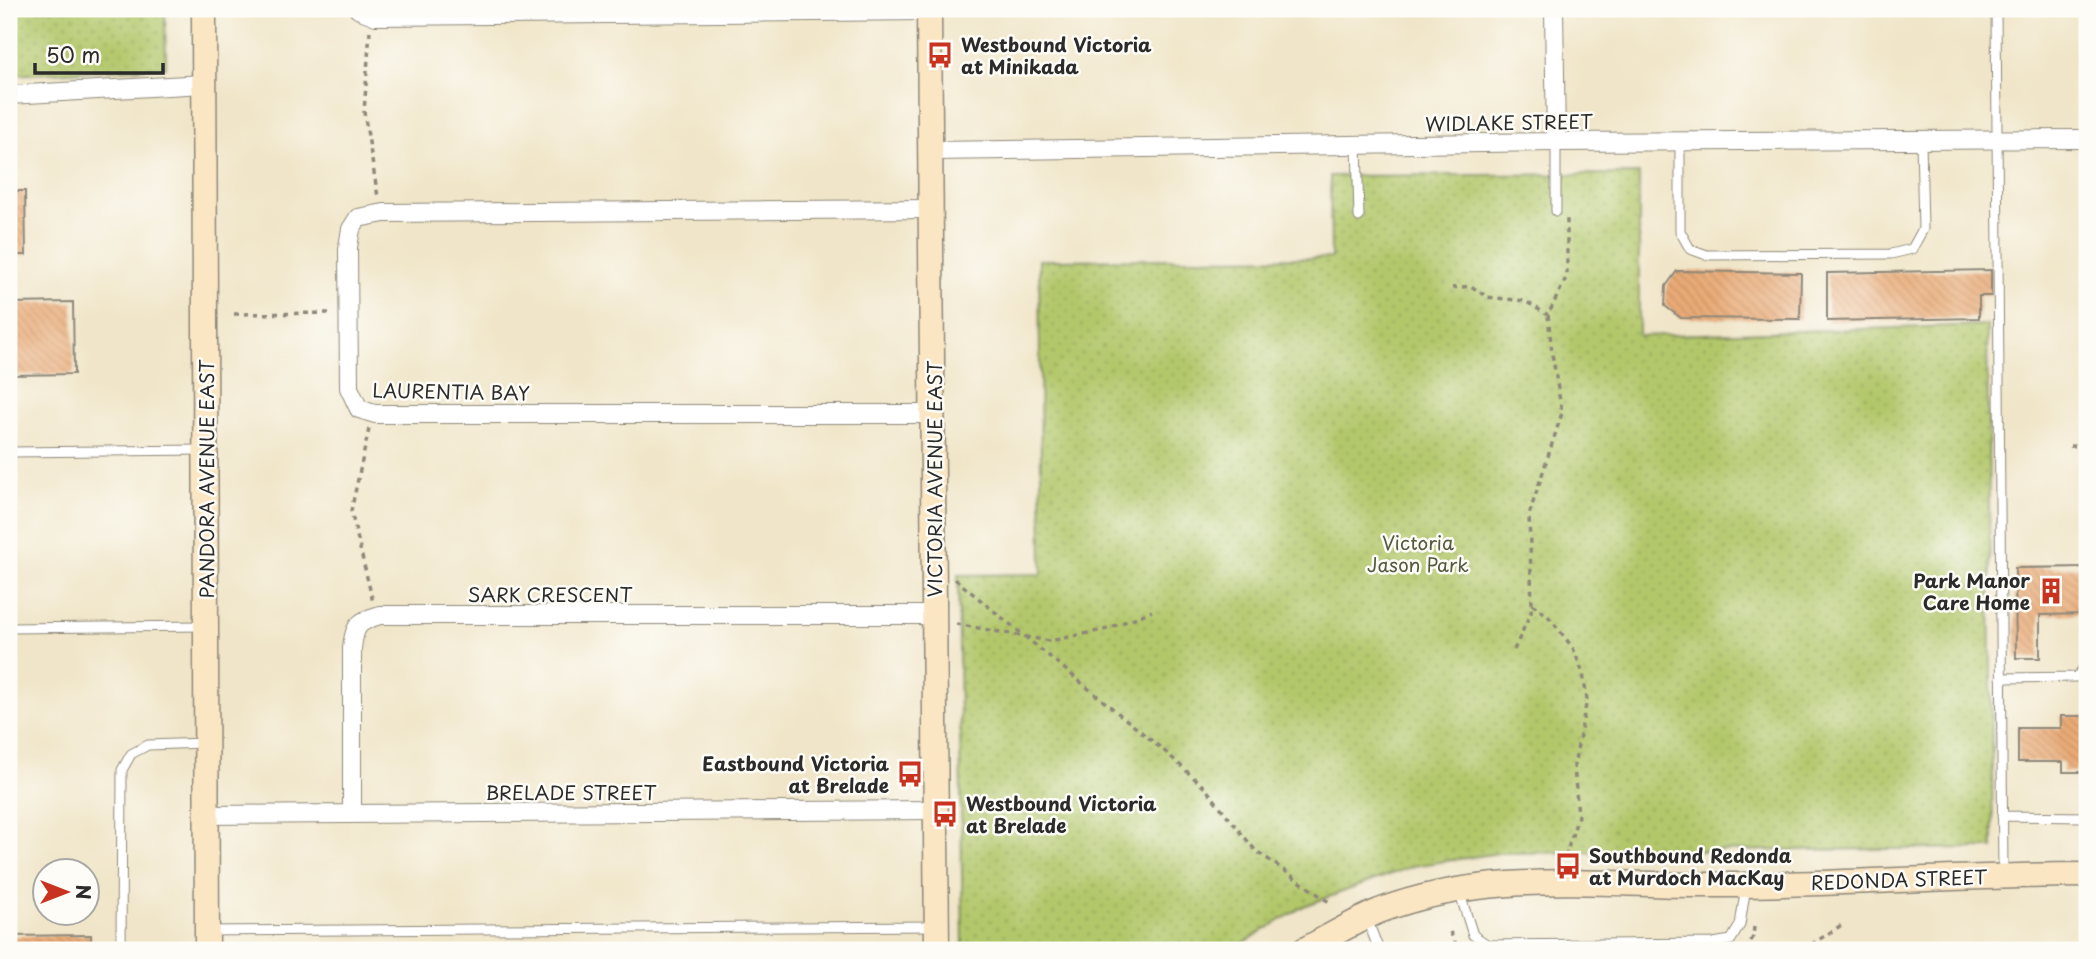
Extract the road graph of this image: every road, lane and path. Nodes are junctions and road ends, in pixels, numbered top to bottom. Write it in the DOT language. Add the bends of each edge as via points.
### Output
graph roads {
  1 [pos="204,9"];
  2 [pos="358,9"];
  3 [pos="1554,9"];
  4 [pos="1996,9"];
  5 [pos="929,10"];
  6 [pos="376,16"];
  7 [pos="204,84"];
  8 [pos="9,96"];
  9 [pos="1997,139"];
  10 [pos="2087,139"];
  11 [pos="1921,140"];
  12 [pos="1680,141"];
  13 [pos="1556,142"];
  14 [pos="1357,145"];
  15 [pos="932,151"];
  16 [pos="932,209"];
  17 [pos="1556,211"];
  18 [pos="380,214"];
  19 [pos="1359,217"];
  20 [pos="1567,218"];
  21 [pos="1452,288"];
  22 [pos="348,313"];
  23 [pos="234,314"];
  24 [pos="1548,315"];
  25 [pos="375,414"];
  26 [pos="933,415"];
  27 [pos="2070,446"];
  28 [pos="2087,447"];
  29 [pos="206,450"];
  30 [pos="9,452"];
  31 [pos="955,579"];
  32 [pos="1532,604"];
  33 [pos="1152,611"];
  34 [pos="380,615"];
  35 [pos="946,619"];
  36 [pos="206,626"];
  37 [pos="9,628"];
  38 [pos="1027,637"];
  39 [pos="1514,650"];
  40 [pos="2087,663"];
  41 [pos="2001,678"];
  42 [pos="207,743"];
  43 [pos="936,810"];
  44 [pos="352,814"];
  45 [pos="207,816"];
  46 [pos="2002,816"];
  47 [pos="2087,817"];
  48 [pos="1566,855"];
  49 [pos="2003,875"];
  50 [pos="2087,875"];
  51 [pos="1746,885"];
  52 [pos="1458,889"];
  53 [pos="1329,902"];
  54 [pos="1366,917"];
  55 [pos="1843,924"];
  56 [pos="1754,925"];
  57 [pos="1450,932"];
  58 [pos="937,938"];
  59 [pos="206,940"];
  60 [pos="121,950"];
  61 [pos="1304,950"];
  62 [pos="1379,950"];
  63 [pos="1462,950"];
  64 [pos="1746,950"];
  65 [pos="1802,950"];
  1 -- 7 [label="street, PANDORA AVENUE EAST"];
  2 -- 6 [label="street"];
  3 -- 13 [label="street"];
  4 -- 9 [label="lane"];
  5 -- 6 [label="street"];
  5 -- 15 [label="street, VICTORIA AVENUE EAST"];
  6 -- 18 [label="path" via="370,31 364,111"];
  7 -- 8 [label="street"];
  7 -- 29 [label="street, PANDORA AVENUE EAST"];
  9 -- 10 [label="street, WIDLAKE STREET"];
  9 -- 11 [label="street, WIDLAKE STREET"];
  9 -- 41 [label="lane"];
  11 -- 12 [label="street, WIDLAKE STREET"];
  11 -- 12 [label="lane" via="1923,229 1912,249 1891,254 1707,255 1690,249 1680,230"];
  12 -- 13 [label="street, WIDLAKE STREET"];
  13 -- 14 [label="street, WIDLAKE STREET"];
  13 -- 17 [label="lane"];
  14 -- 15 [label="street, WIDLAKE STREET"];
  14 -- 19 [label="lane"];
  15 -- 16 [label="street, VICTORIA AVENUE EAST"];
  16 -- 18 [label="street, LAURENTIA BAY"];
  16 -- 26 [label="street, VICTORIA AVENUE EAST"];
  18 -- 22 [label="street, LAURENTIA BAY" via="358,218 351,229"];
  20 -- 24 [label="path" via="1567,276"];
  21 -- 24 [label="path" via="1471,286 1487,297 1525,301"];
  22 -- 23 [label="path"];
  22 -- 25 [label="street, LAURENTIA BAY" via="349,388 359,409"];
  24 -- 32 [label="path" via="1562,413 1529,515"];
  25 -- 26 [label="street, LAURENTIA BAY"];
  25 -- 34 [label="path" via="351,511 373,603"];
  26 -- 35 [label="street, VICTORIA AVENUE EAST"];
  27 -- 28 [label="path"];
  29 -- 30 [label="lane"];
  29 -- 36 [label="street, PANDORA AVENUE EAST"];
  31 -- 38 [label="path"];
  32 -- 39 [label="path"];
  32 -- 48 [label="path" via="1548,616 1573,648 1584,673 1587,700 1574,765 1578,816"];
  33 -- 38 [label="path" via="1104,630 1049,641"];
  34 -- 35 [label="street, SARK CRESCENT"];
  34 -- 44 [label="street" via="362,621 354,631"];
  35 -- 38 [label="path"];
  35 -- 43 [label="street, VICTORIA AVENUE EAST"];
  36 -- 37 [label="lane"];
  36 -- 42 [label="street, PANDORA AVENUE EAST"];
  38 -- 53 [label="path" via="1205,788 1255,850"];
  40 -- 41 [label="lane" via="2077,677"];
  41 -- 46 [label="lane"];
  42 -- 45 [label="street, PANDORA AVENUE EAST"];
  42 -- 60 [label="lane" via="148,745 131,754 122,770"];
  43 -- 44 [label="street, BRELADE STREET"];
  43 -- 58 [label="street, VICTORIA AVENUE EAST"];
  44 -- 45 [label="street, BRELADE STREET"];
  45 -- 59 [label="street, PANDORA AVENUE EAST"];
  46 -- 47 [label="lane"];
  46 -- 49 [label="lane"];
  49 -- 50 [label="street, REDONDA STREET"];
  49 -- 51 [label="street, REDONDA STREET"];
  51 -- 52 [label="street, REDONDA STREET" via="1538,881"];
  51 -- 52 [label="lane" via="1740,925 1731,940 1713,943 1488,945 1473,935"];
  52 -- 54 [label="street, REDONDA STREET"];
  54 -- 61 [label="street, REDONDA STREET"];
  54 -- 62 [label="lane"];
  55 -- 65 [label="path"];
  56 -- 64 [label="path"];
  57 -- 63 [label="path"];
  58 -- 59 [label="lane"];
}
